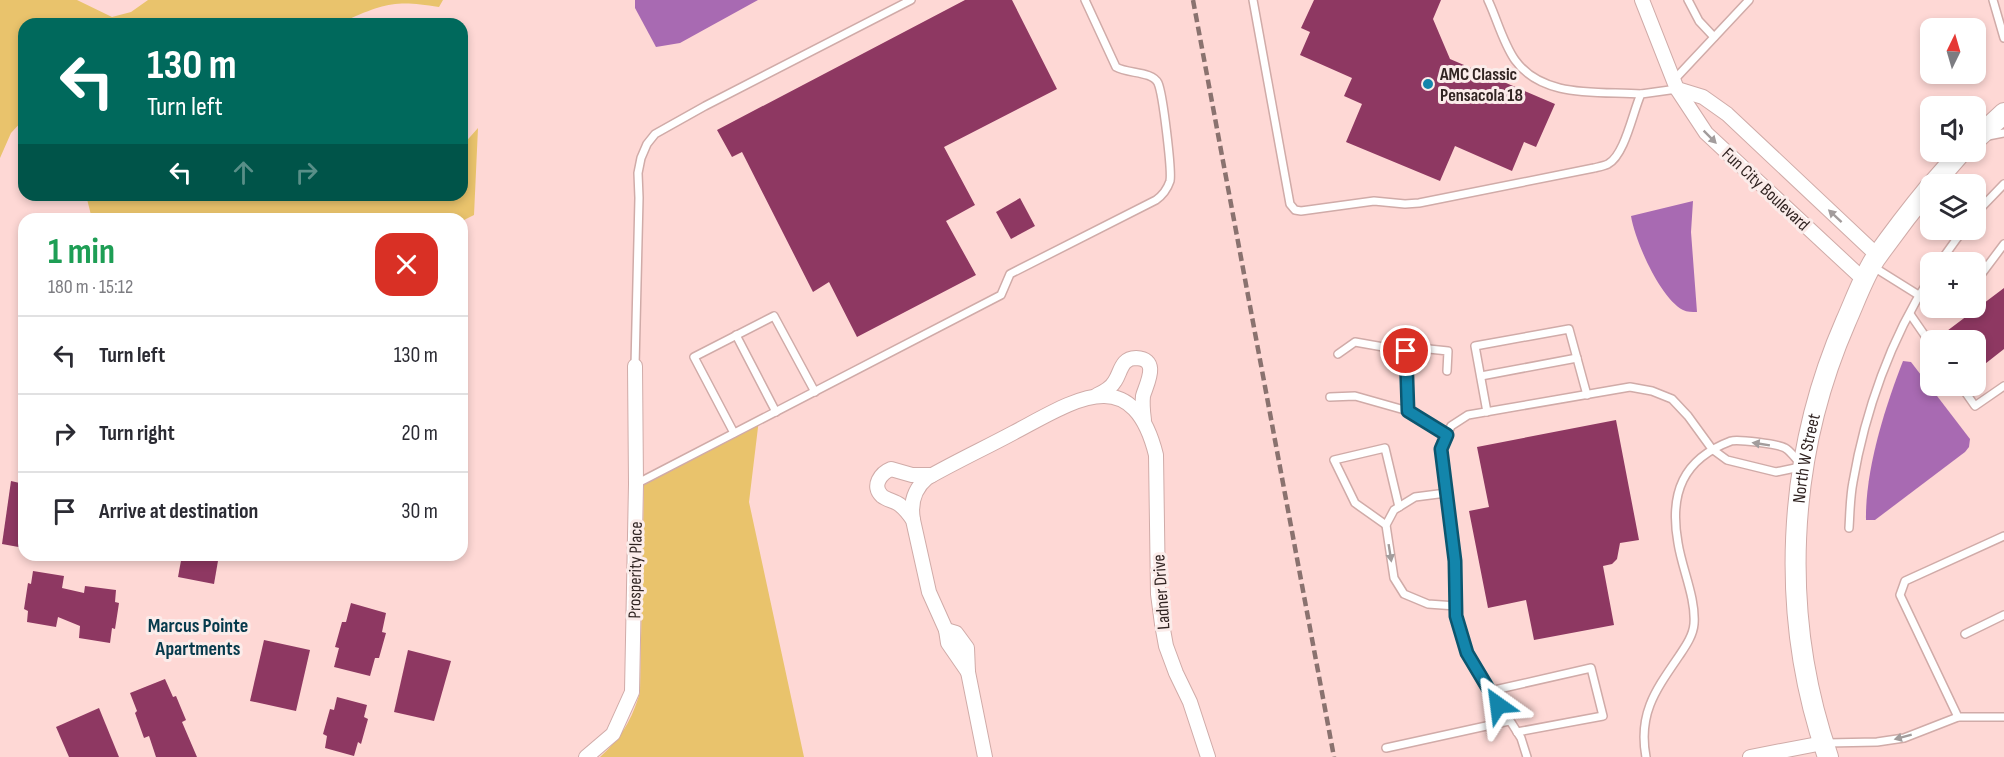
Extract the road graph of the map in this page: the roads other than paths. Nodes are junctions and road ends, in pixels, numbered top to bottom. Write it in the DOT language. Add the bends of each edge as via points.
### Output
graph roads {
  1 [pos="911,0"];
  2 [pos="1085,0"];
  3 [pos="1253,0"];
  4 [pos="1488,0"];
  5 [pos="1642,0"];
  6 [pos="1689,0"];
  7 [pos="1749,0"];
  8 [pos="1993,0"];
  9 [pos="1714,37"];
  10 [pos="2004,38"];
  11 [pos="1675,85"];
  12 [pos="1641,94"];
  13 [pos="2004,113"];
  14 [pos="1986,129"];
  15 [pos="2004,133"];
  16 [pos="1986,136"];
  17 [pos="1952,162"];
  18 [pos="1942,174"];
  19 [pos="2004,184"];
  20 [pos="1920,202"];
  21 [pos="1986,203"];
  22 [pos="2004,244"];
  23 [pos="1871,268"];
  24 [pos="1986,268"];
  25 [pos="1920,296"];
  26 [pos="1910,314"];
  27 [pos="1921,330"];
  28 [pos="736,336"];
  29 [pos="1406,351"];
  30 [pos="1338,354"];
  31 [pos="1577,358"];
  32 [pos="635,366"];
  33 [pos="1447,371"];
  34 [pos="1481,376"];
  35 [pos="2004,386"];
  36 [pos="815,392"];
  37 [pos="1587,395"];
  38 [pos="1097,396"];
  39 [pos="1968,396"];
  40 [pos="1330,397"];
  41 [pos="1408,411"];
  42 [pos="776,412"];
  43 [pos="1487,412"];
  44 [pos="1144,421"];
  45 [pos="734,433"];
  46 [pos="1447,435"];
  47 [pos="1712,448"];
  48 [pos="1803,467"];
  49 [pos="932,476"];
  50 [pos="636,484"];
  51 [pos="1446,493"];
  52 [pos="1399,507"];
  53 [pos="913,520"];
  54 [pos="1386,525"];
  55 [pos="1849,528"];
  56 [pos="2004,536"];
  57 [pos="1456,606"];
  58 [pos="2004,615"];
  59 [pos="1965,634"];
  60 [pos="1490,691"];
  61 [pos="1958,717"];
  62 [pos="2004,717"];
  63 [pos="1509,721"];
  64 [pos="1517,732"];
  65 [pos="1386,748"];
  66 [pos="1826,750"];
  67 [pos="586,757"];
  68 [pos="985,757"];
  69 [pos="1208,757"];
  70 [pos="1527,757"];
  71 [pos="1646,757"];
  72 [pos="1750,757"];
  1 -- 32 [label="lane" via="705,106 646,144 638,173"];
  2 -- 36 [label="lane" via="1116,67 1151,76 1158,83 1168,141 1170,180 1165,193 1010,274 1001,295"];
  3 -- 12 [label="lane" via="1290,204 1295,210 1374,201 1419,203 1602,166 1615,158 1620,149"];
  4 -- 12 [label="lane" via="1514,58 1532,78 1564,90"];
  5 -- 11 [label="street, Fun City Boulevard"];
  6 -- 9 [label="lane" via="1699,21"];
  7 -- 9 [label="lane"];
  8 -- 10 [label="lane"];
  9 -- 11 [label="lane"];
  11 -- 12 [label="lane"];
  11 -- 23 [label="street, Fun City Boulevard, one-way" via="1706,133"];
  23 -- 11 [label="street, Fun City Boulevard, one-way" via="1727,114 1703,97"];
  13 -- 14 [label="main road"];
  15 -- 16 [label="lane"];
  17 -- 18 [label="main road, North W Street"];
  19 -- 21 [label="lane"];
  20 -- 23 [label="main road, North W Street"];
  22 -- 24 [label="lane"];
  23 -- 25 [label="lane"];
  23 -- 48 [label="main road, North W Street" via="1824,380"];
  25 -- 26 [label="lane"];
  26 -- 27 [label="lane"];
  26 -- 55 [label="lane" via="1889,358 1861,442 1852,484"];
  28 -- 36 [label="lane" via="774,316"];
  28 -- 42 [label="lane"];
  28 -- 45 [label="lane" via="694,357"];
  29 -- 30 [label="lane" via="1355,342"];
  29 -- 33 [label="lane" via="1448,351"];
  29 -- 41 [label="lane"];
  31 -- 34 [label="lane"];
  31 -- 34 [label="lane" via="1569,329 1475,346"];
  31 -- 37 [label="lane"];
  32 -- 50 [label="street, Prosperity Place"];
  34 -- 43 [label="lane"];
  35 -- 39 [label="lane" via="1975,406"];
  36 -- 42 [label="lane"];
  37 -- 43 [label="lane"];
  37 -- 47 [label="lane" via="1630,387 1672,399"];
  38 -- 44 [label="street, Ladner Drive" via="1124,401"];
  38 -- 44 [label="street, Ladner Drive" via="1116,381 1128,360 1143,360 1151,371 1143,396"];
  38 -- 49 [label="street, Ladner Drive" via="1070,403"];
  40 -- 41 [label="lane" via="1355,396"];
  41 -- 46 [label="lane"];
  42 -- 45 [label="lane"];
  43 -- 46 [label="lane" via="1468,415 1451,426"];
  44 -- 69 [label="street, Ladner Drive" via="1156,455 1158,594 1166,646"];
  45 -- 50 [label="lane"];
  46 -- 51 [label="lane" via="1441,449"];
  47 -- 48 [label="lane" via="1727,460 1776,472"];
  48 -- 47 [label="lane, one-way" via="1785,447 1736,440"];
  47 -- 71 [label="lane" via="1691,466 1677,494 1678,543 1694,624 1688,643 1651,699 1642,738"];
  48 -- 66 [label="main road, North W Street" via="1796,544 1797,600 1809,687"];
  49 -- 53 [label="street" via="922,482 913,497"];
  49 -- 53 [label="street" via="891,469 880,476 878,490 882,496 900,505"];
  50 -- 67 [label="street, Prosperity Place" via="632,692 613,734"];
  51 -- 52 [label="lane" via="1415,497"];
  51 -- 57 [label="lane"];
  52 -- 54 [label="lane"];
  52 -- 54 [label="lane" via="1385,448 1334,460 1355,503"];
  53 -- 68 [label="street" via="929,592 948,643 968,672"];
  54 -- 57 [label="lane, one-way" via="1394,578 1404,594 1428,604"];
  56 -- 61 [label="lane" via="1905,581 1900,595"];
  57 -- 60 [label="lane" via="1467,653"];
  58 -- 59 [label="lane"];
  60 -- 63 [label="lane"];
  60 -- 64 [label="lane" via="1591,668 1603,716"];
  61 -- 62 [label="lane"];
  61 -- 66 [label="lane, one-way" via="1904,738"];
  63 -- 64 [label="lane"];
  63 -- 65 [label="lane"];
  64 -- 70 [label="lane"];
  66 -- 72 [label="street"];
}
